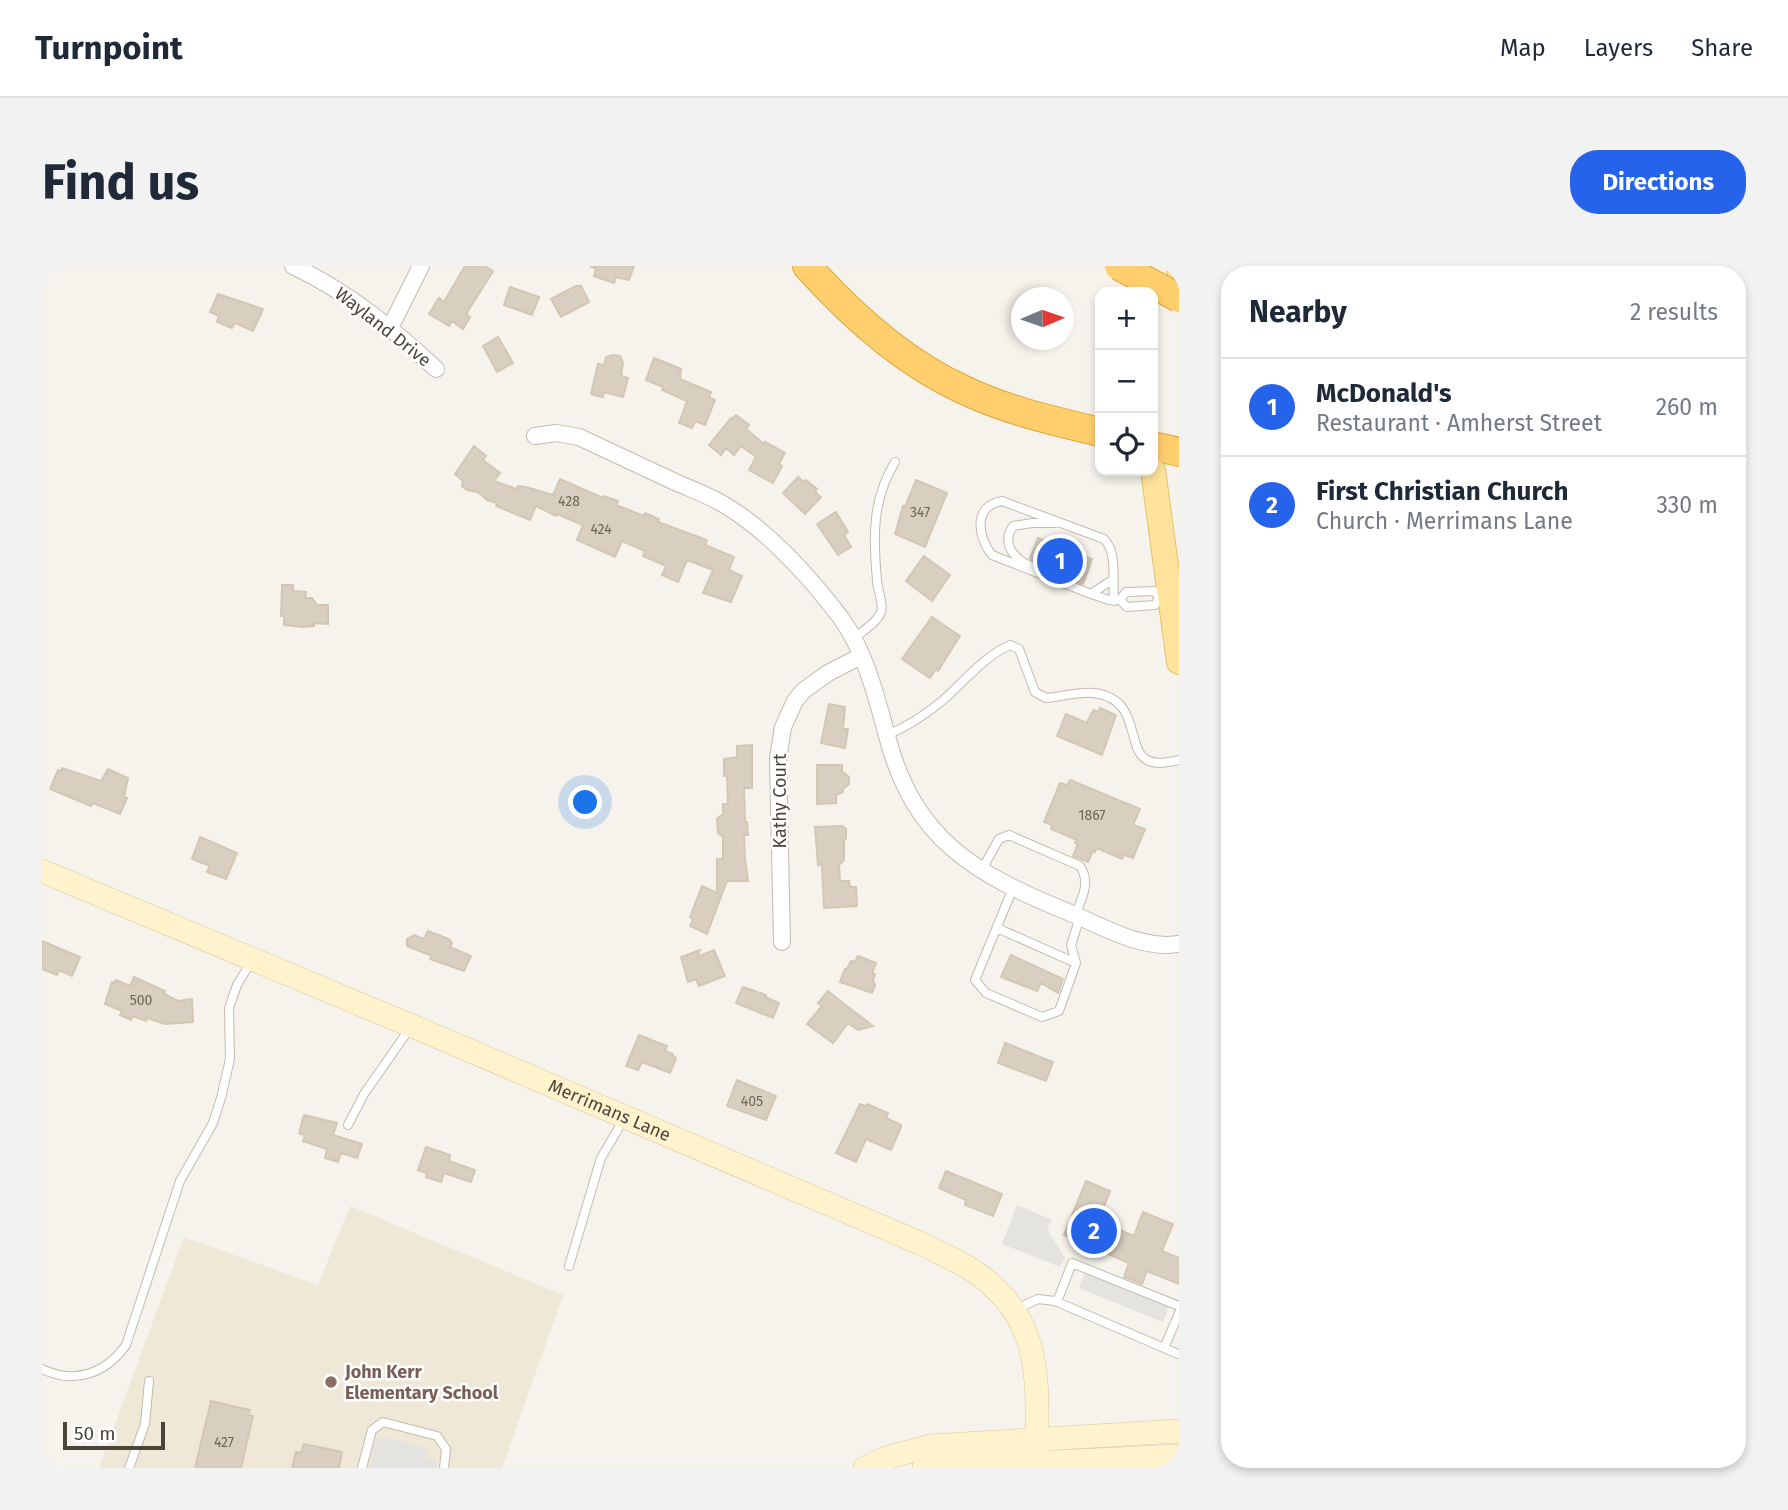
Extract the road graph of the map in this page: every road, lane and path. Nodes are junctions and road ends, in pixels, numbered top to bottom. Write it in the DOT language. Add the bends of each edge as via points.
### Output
graph roads {
  1 [pos="293,266"];
  2 [pos="421,266"];
  3 [pos="807,266"];
  4 [pos="1119,266"];
  5 [pos="1130,266"];
  6 [pos="1132,287"];
  7 [pos="1179,298"];
  8 [pos="390,328"];
  9 [pos="436,369"];
  10 [pos="1095,431"];
  11 [pos="535,436"];
  12 [pos="1158,447"];
  13 [pos="1179,452"];
  14 [pos="895,462"];
  15 [pos="1154,476"];
  16 [pos="1062,523"];
  17 [pos="1112,580"];
  18 [pos="1087,593"];
  19 [pos="1169,595"];
  20 [pos="1117,600"];
  21 [pos="853,639"];
  22 [pos="861,656"];
  23 [pos="1179,662"];
  24 [pos="887,735"];
  25 [pos="1179,760"];
  26 [pos="981,870"];
  27 [pos="42,871"];
  28 [pos="1013,888"];
  29 [pos="1078,916"];
  30 [pos="997,928"];
  31 [pos="782,942"];
  32 [pos="1179,944"];
  33 [pos="252,960"];
  34 [pos="1076,963"];
  35 [pos="412,1026"];
  36 [pos="626,1117"];
  37 [pos="348,1125"];
  38 [pos="569,1266"];
  39 [pos="1057,1302"];
  40 [pos="1179,1306"];
  41 [pos="1013,1310"];
  42 [pos="1179,1313"];
  43 [pos="1164,1348"];
  44 [pos="1178,1354"];
  45 [pos="42,1369"];
  46 [pos="149,1381"];
  47 [pos="1179,1431"];
  48 [pos="1037,1438"];
  49 [pos="1179,1457"];
  50 [pos="1037,1465"];
  51 [pos="129,1468"];
  52 [pos="362,1468"];
  53 [pos="444,1468"];
  54 [pos="865,1468"];
  55 [pos="924,1468"];
  1 -- 8 [label="street, Wayland Drive" via="342,291"];
  2 -- 8 [label="street"];
  3 -- 10 [label="highway" via="872,328 962,390"];
  4 -- 7 [label="highway, bridge"];
  5 -- 6 [label="main road"];
  8 -- 9 [label="street, Wayland Drive"];
  11 -- 21 [label="street" via="579,437 722,503 789,557"];
  12 -- 13 [label="highway"];
  14 -- 21 [label="lane" via="883,482 876,521 881,611"];
  15 -- 19 [label="main road"];
  16 -- 17 [label="lane" via="1110,545"];
  16 -- 18 [label="lane" via="1013,526 1008,543 1015,557 1077,584"];
  16 -- 18 [label="lane" via="1002,501 986,509 981,536 992,555"];
  17 -- 18 [label="lane"];
  17 -- 20 [label="lane"];
  18 -- 20 [label="lane"];
  19 -- 20 [label="lane" via="1132,591"];
  19 -- 20 [label="lane" via="1155,605 1127,607"];
  19 -- 23 [label="main road"];
  21 -- 22 [label="street"];
  22 -- 24 [label="street"];
  22 -- 31 [label="street, Kathy Court" via="803,691 783,727 778,759"];
  24 -- 25 [label="lane" via="914,721 1010,645 1019,649 1039,696 1092,692 1106,696 1118,702 1127,715 1145,759 1155,763"];
  24 -- 26 [label="street" via="895,765 923,818 951,848"];
  26 -- 28 [label="street"];
  26 -- 29 [label="lane" via="999,839 1009,835 1080,866 1085,884"];
  27 -- 33 [label="main road, Merrimans Lane"];
  28 -- 29 [label="street"];
  28 -- 30 [label="lane"];
  29 -- 32 [label="street" via="1144,942"];
  29 -- 34 [label="lane" via="1071,945"];
  30 -- 34 [label="lane"];
  30 -- 34 [label="lane" via="975,980 986,993 1042,1017 1059,1011"];
  33 -- 35 [label="main road, Merrimans Lane"];
  33 -- 45 [label="lane" via="229,1008 230,1059 213,1123 180,1181 126,1345 117,1358 96,1372 65,1376"];
  35 -- 36 [label="main road, Merrimans Lane"];
  35 -- 37 [label="lane"];
  36 -- 38 [label="lane" via="601,1158"];
  36 -- 41 [label="main road, Merrimans Lane" via="920,1243 988,1283"];
  39 -- 40 [label="lane" via="1073,1263"];
  39 -- 41 [label="lane" via="1038,1299"];
  39 -- 43 [label="lane"];
  41 -- 48 [label="main road, Merrimans Lane" via="1033,1355"];
  42 -- 43 [label="lane"];
  43 -- 44 [label="lane"];
  46 -- 51 [label="lane" via="145,1424"];
  47 -- 48 [label="main road"];
  48 -- 50 [label="main road, Merrimans Lane"];
  48 -- 54 [label="main road" via="930,1446"];
  49 -- 50 [label="main road"];
  50 -- 55 [label="main road"];
  52 -- 53 [label="lane" via="372,1430 387,1422 437,1436 446,1450"];
}
